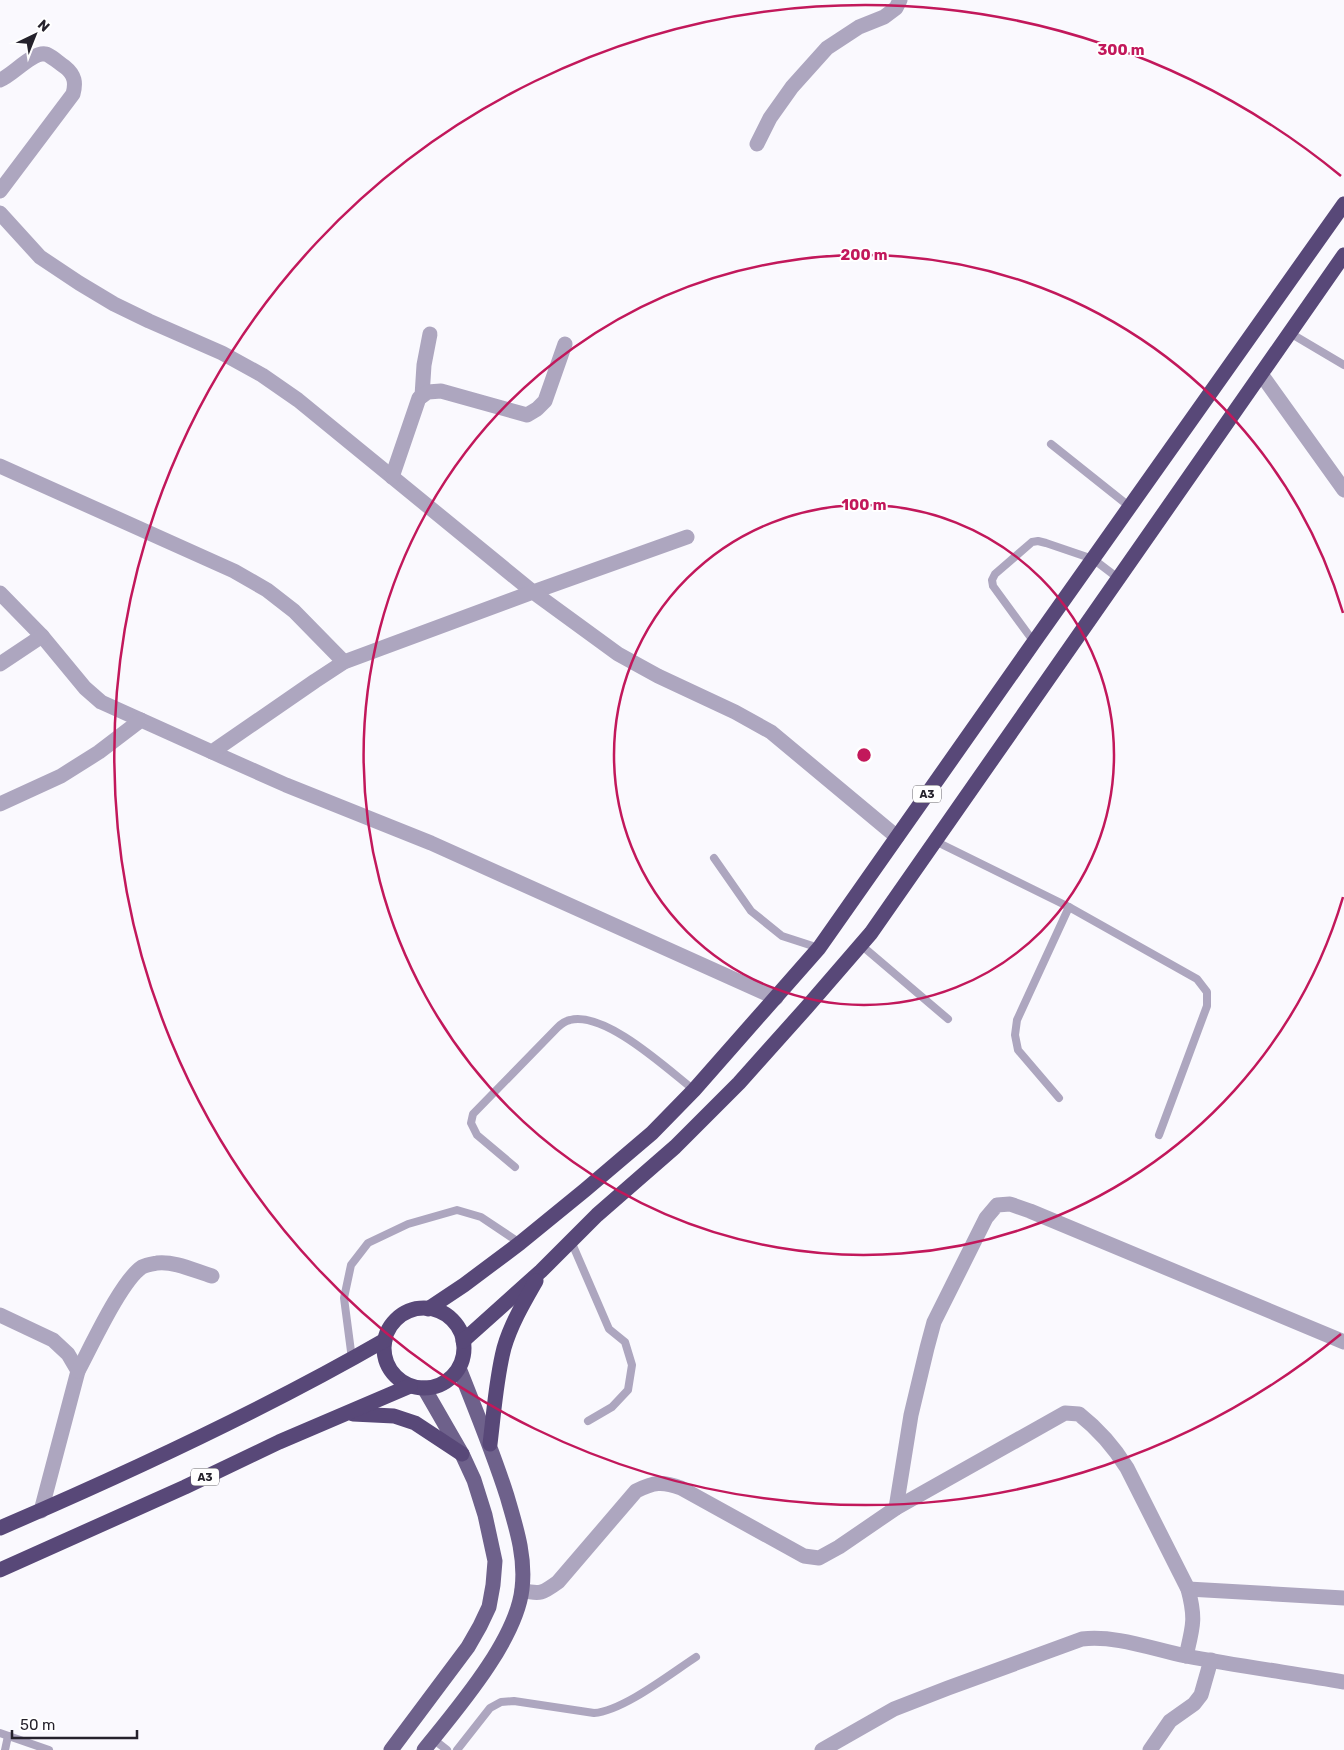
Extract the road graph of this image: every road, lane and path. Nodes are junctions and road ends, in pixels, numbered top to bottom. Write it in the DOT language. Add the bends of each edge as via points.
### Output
graph roads {
  1 [pos="900,0"];
  2 [pos="0,80"];
  3 [pos="757,144"];
  4 [pos="0,191"];
  5 [pos="1344,204"];
  6 [pos="0,213"];
  7 [pos="1344,255"];
  8 [pos="1290,333"];
  9 [pos="430,334"];
  10 [pos="566,344"];
  11 [pos="1344,364"];
  12 [pos="1261,374"];
  13 [pos="422,396"];
  14 [pos="1051,444"];
  15 [pos="0,466"];
  16 [pos="392,477"];
  17 [pos="1344,490"];
  18 [pos="1130,507"];
  19 [pos="687,537"];
  20 [pos="1093,559"];
  21 [pos="1118,578"];
  22 [pos="533,592"];
  23 [pos="0,593"];
  24 [pos="42,636"];
  25 [pos="1034,642"];
  26 [pos="344,662"];
  27 [pos="0,664"];
  28 [pos="141,720"];
  29 [pos="212,752"];
  30 [pos="0,804"];
  31 [pos="897,836"];
  32 [pos="935,841"];
  33 [pos="714,858"];
  34 [pos="1069,908"];
  35 [pos="861,945"];
  36 [pos="820,948"];
  37 [pos="776,998"];
  38 [pos="948,1019"];
  39 [pos="694,1090"];
  40 [pos="1059,1098"];
  41 [pos="1159,1134"];
  42 [pos="515,1167"];
  43 [pos="572,1241"];
  44 [pos="520,1243"];
  45 [pos="541,1271"];
  46 [pos="212,1276"];
  47 [pos="428,1309"];
  48 [pos="0,1315"];
  49 [pos="385,1340"];
  50 [pos="464,1341"];
  51 [pos="1344,1342"];
  52 [pos="352,1359"];
  53 [pos="459,1368"];
  54 [pos="78,1371"];
  55 [pos="417,1387"];
  56 [pos="346,1413"];
  57 [pos="588,1421"];
  58 [pos="490,1444"];
  59 [pos="462,1454"];
  60 [pos="896,1508"];
  61 [pos="41,1511"];
  62 [pos="0,1528"];
  63 [pos="0,1570"];
  64 [pos="1188,1589"];
  65 [pos="522,1590"];
  66 [pos="1344,1598"];
  67 [pos="1186,1656"];
  68 [pos="696,1657"];
  69 [pos="1211,1660"];
  70 [pos="1344,1682"];
  71 [pos="0,1733"];
  72 [pos="8,1736"];
  73 [pos="429,1744"];
  74 [pos="5,1750"];
  75 [pos="49,1750"];
  76 [pos="391,1750"];
  77 [pos="447,1750"];
  78 [pos="457,1750"];
  79 [pos="822,1750"];
  80 [pos="1150,1750"];
  1 -- 3 [label="street" via="896,8 884,17 858,27 827,48 792,86"];
  2 -- 4 [label="street" via="34,55 43,53 70,72 76,84 73,94"];
  5 -- 18 [label="highway, A3"];
  6 -- 16 [label="street" via="40,257 114,304 222,353 262,375 298,400"];
  7 -- 8 [label="highway, A3"];
  8 -- 11 [label="lane"];
  8 -- 12 [label="highway, A3"];
  9 -- 13 [label="street"];
  10 -- 13 [label="street" via="545,401 527,415 441,391"];
  12 -- 17 [label="street"];
  12 -- 21 [label="highway, A3"];
  13 -- 16 [label="street"];
  14 -- 18 [label="lane"];
  15 -- 26 [label="street" via="243,576 294,611"];
  16 -- 22 [label="street"];
  18 -- 20 [label="highway, A3"];
  19 -- 22 [label="street"];
  20 -- 21 [label="lane"];
  20 -- 25 [label="highway, A3"];
  20 -- 25 [label="lane" via="1038,541 1032,542 995,574 993,586"];
  21 -- 32 [label="highway, A3"];
  22 -- 26 [label="street"];
  22 -- 31 [label="street" via="618,654 771,732"];
  23 -- 24 [label="street"];
  24 -- 27 [label="street"];
  24 -- 28 [label="street" via="85,688 101,702"];
  25 -- 31 [label="highway, A3"];
  26 -- 29 [label="street"];
  28 -- 29 [label="street"];
  28 -- 30 [label="street" via="61,776"];
  29 -- 37 [label="street" via="431,843"];
  31 -- 36 [label="highway, A3"];
  32 -- 34 [label="lane"];
  32 -- 35 [label="highway, A3"];
  33 -- 36 [label="lane" via="751,911 782,936"];
  34 -- 40 [label="lane" via="1016,1020 1015,1035 1018,1050"];
  34 -- 41 [label="lane" via="1197,979 1207,992 1207,1006"];
  35 -- 38 [label="lane"];
  35 -- 43 [label="highway, A3" via="740,1083"];
  36 -- 37 [label="highway, A3"];
  37 -- 39 [label="highway, A3"];
  39 -- 42 [label="lane" via="616,1030 599,1022 568,1020 474,1114 471,1123 477,1135"];
  39 -- 44 [label="highway, A3" via="644,1139"];
  43 -- 45 [label="highway, A3"];
  43 -- 57 [label="lane" via="609,1329 625,1342 632,1365 628,1390 612,1408"];
  44 -- 47 [label="highway, A3"];
  44 -- 52 [label="lane" via="481,1216 457,1210 408,1224 368,1243 351,1265 344,1298"];
  45 -- 50 [label="highway, A3"];
  45 -- 58 [label="highway" via="505,1346 497,1380"];
  46 -- 54 [label="street" via="178,1265 158,1263 144,1266 121,1292"];
  47 -- 49 [label="highway" via="402,1315 390,1327"];
  47 -- 50 [label="highway" via="449,1317"];
  48 -- 54 [label="street" via="53,1340 68,1354"];
  49 -- 52 [label="highway"];
  49 -- 55 [label="highway" via="384,1354 389,1368 398,1378"];
  50 -- 53 [label="highway" via="464,1355"];
  51 -- 60 [label="street" via="1030,1211 1010,1204 998,1205 986,1218 934,1322 911,1415"];
  52 -- 61 [label="highway" via="189,1442"];
  53 -- 55 [label="highway" via="438,1386"];
  53 -- 58 [label="main road"];
  54 -- 61 [label="street"];
  55 -- 56 [label="highway, A3"];
  55 -- 59 [label="main road"];
  56 -- 59 [label="highway" via="394,1416 415,1423"];
  56 -- 63 [label="highway, A3"];
  58 -- 65 [label="main road" via="519,1536 524,1567"];
  59 -- 76 [label="main road" via="485,1515 495,1561 489,1607 468,1647"];
  60 -- 64 [label="street" via="1064,1413 1078,1414 1117,1452"];
  60 -- 65 [label="street" via="818,1558 804,1556 681,1488 667,1483 650,1484 636,1491 558,1582 537,1594"];
  61 -- 62 [label="highway"];
  64 -- 66 [label="street"];
  64 -- 67 [label="street" via="1194,1623"];
  65 -- 73 [label="main road" via="505,1639"];
  67 -- 69 [label="street"];
  67 -- 79 [label="street" via="1115,1640 1082,1639 894,1710"];
  68 -- 78 [label="lane" via="619,1707 605,1712 501,1702 490,1708"];
  69 -- 70 [label="street"];
  69 -- 80 [label="street" via="1201,1695 1170,1721"];
  71 -- 72 [label="lane"];
  72 -- 74 [label="lane"];
  72 -- 75 [label="lane"];
  73 -- 77 [label="lane"];
}
